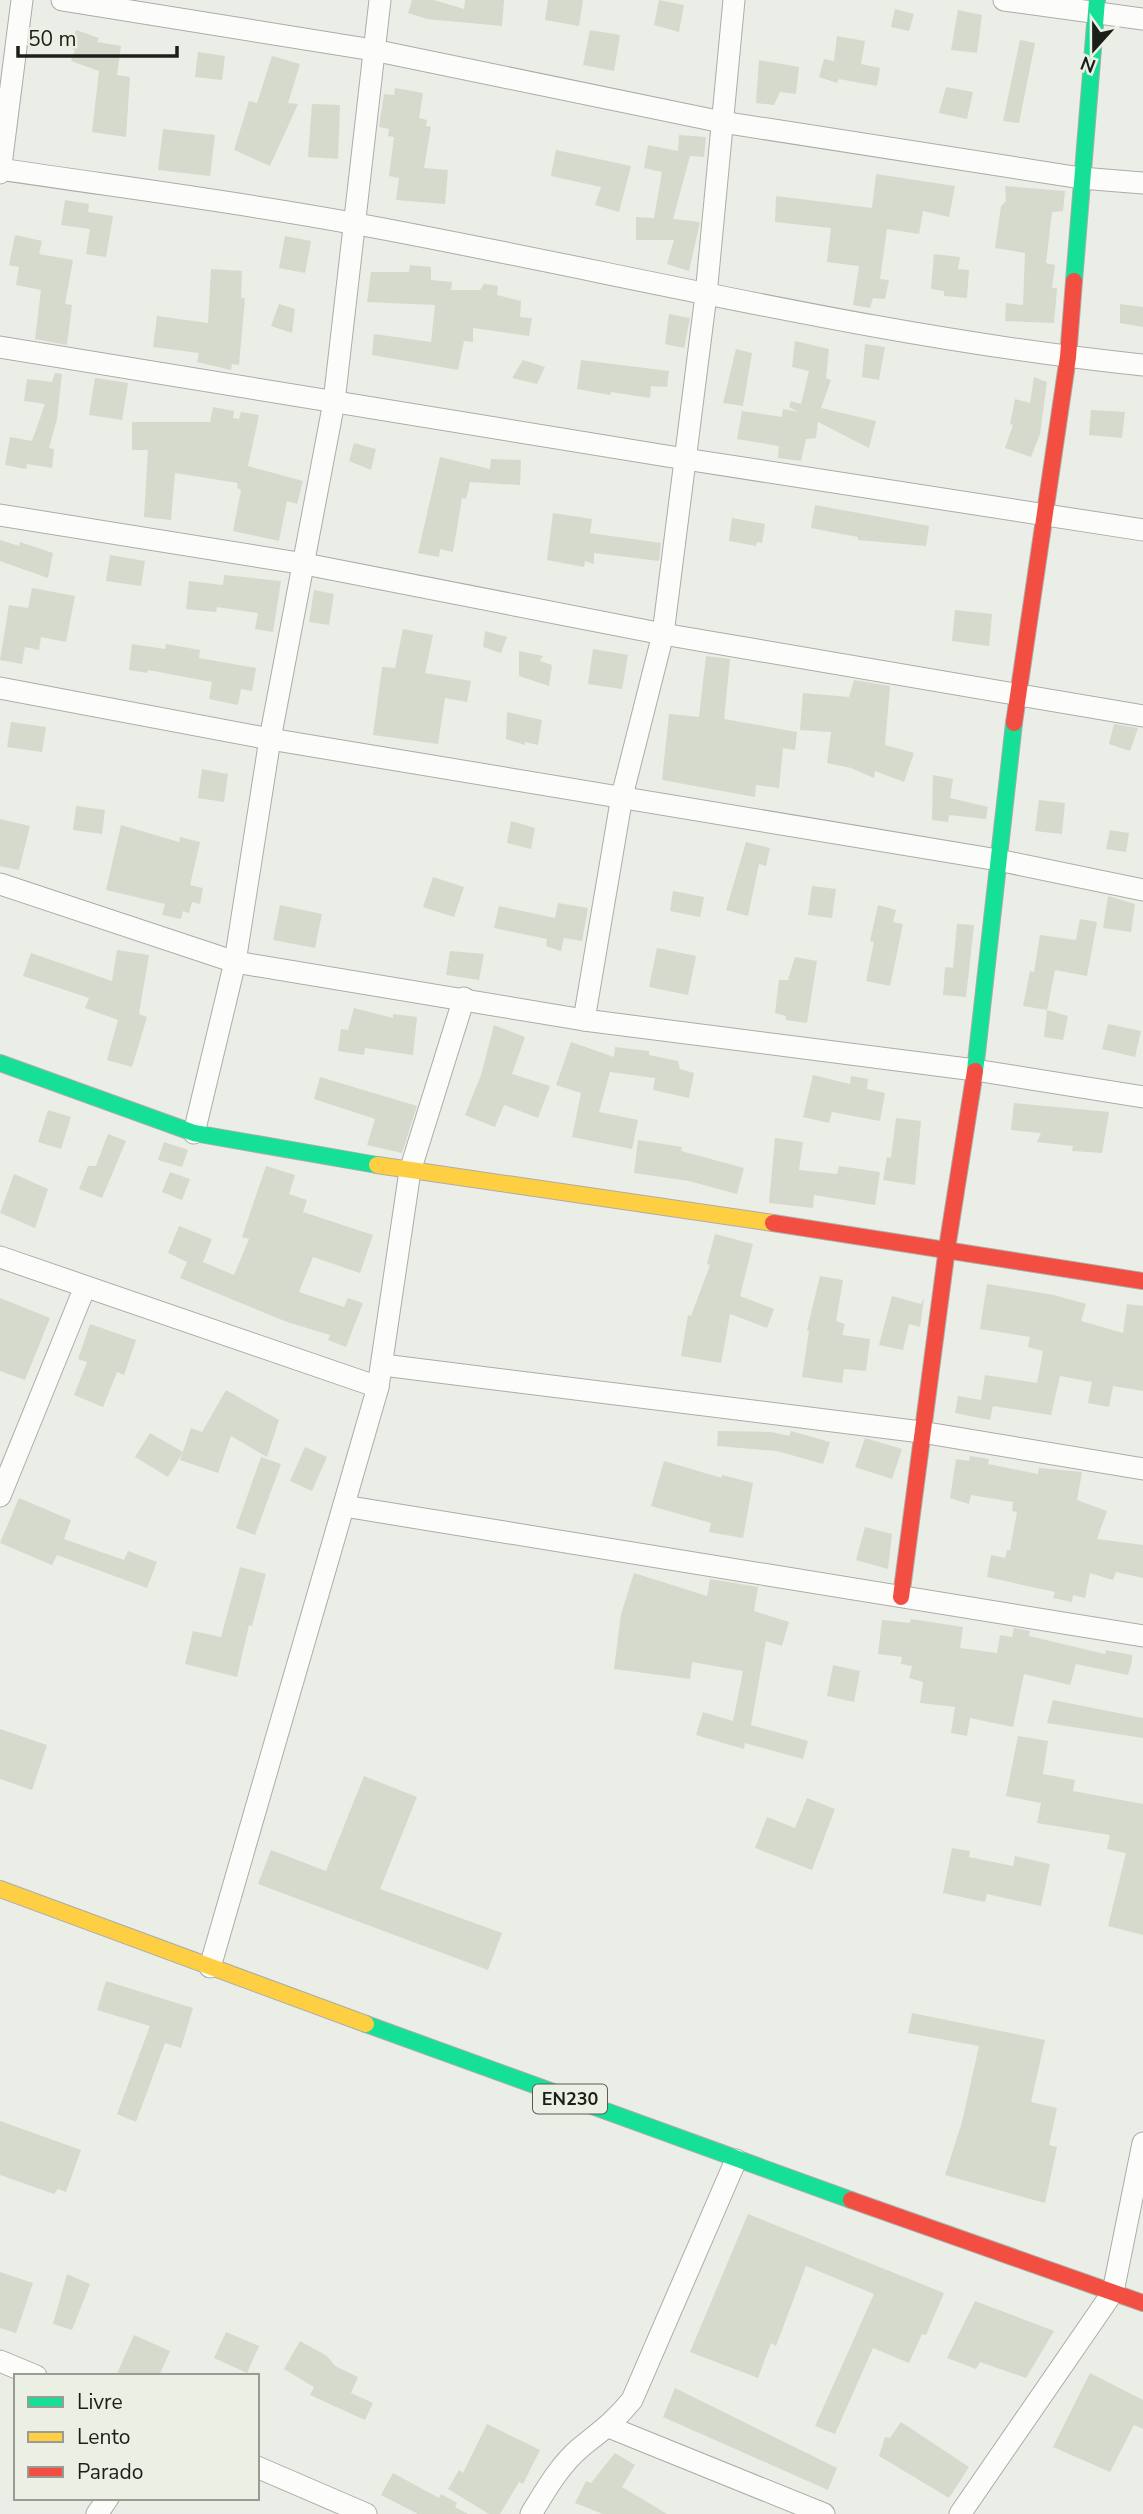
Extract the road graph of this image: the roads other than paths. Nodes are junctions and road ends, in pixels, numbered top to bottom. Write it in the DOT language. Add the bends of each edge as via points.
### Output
graph roads {
  1 [pos="22,0"];
  2 [pos="62,0"];
  3 [pos="380,0"];
  4 [pos="734,0"];
  5 [pos="1004,0"];
  6 [pos="1096,7"];
  7 [pos="1143,19"];
  8 [pos="373,50"];
  9 [pos="722,122"];
  10 [pos="0,170"];
  11 [pos="1081,178"];
  12 [pos="1143,183"];
  13 [pos="356,223"];
  14 [pos="705,295"];
  15 [pos="0,347"];
  16 [pos="1068,357"];
  17 [pos="1143,365"];
  18 [pos="334,402"];
  19 [pos="685,459"];
  20 [pos="0,514"];
  21 [pos="1043,516"];
  22 [pos="1143,530"];
  23 [pos="305,564"];
  24 [pos="663,634"];
  25 [pos="0,688"];
  26 [pos="1017,694"];
  27 [pos="1143,716"];
  28 [pos="270,739"];
  29 [pos="622,796"];
  30 [pos="998,860"];
  31 [pos="0,884"];
  32 [pos="1143,890"];
  33 [pos="235,962"];
  34 [pos="464,998"];
  35 [pos="584,1020"];
  36 [pos="0,1063"];
  37 [pos="975,1070"];
  38 [pos="1143,1097"];
  39 [pos="194,1133"];
  40 [pos="411,1171"];
  41 [pos="947,1248"];
  42 [pos="0,1257"];
  43 [pos="1143,1281"];
  44 [pos="85,1287"];
  45 [pos="383,1365"];
  46 [pos="378,1387"];
  47 [pos="921,1432"];
  48 [pos="1143,1469"];
  49 [pos="0,1496"];
  50 [pos="344,1506"];
  51 [pos="901,1597"];
  52 [pos="1143,1636"];
  53 [pos="0,1889"];
  54 [pos="210,1967"];
  55 [pos="1143,2144"];
  56 [pos="736,2160"];
  57 [pos="1113,2292"];
  58 [pos="1143,2304"];
  59 [pos="0,2361"];
  60 [pos="31,2374"];
  61 [pos="610,2427"];
  62 [pos="259,2468"];
  63 [pos="366,2514"];
  64 [pos="531,2514"];
  65 [pos="824,2514"];
  66 [pos="960,2514"];
  1 -- 10 [label="street"];
  2 -- 8 [label="street"];
  3 -- 8 [label="street"];
  4 -- 9 [label="street"];
  5 -- 6 [label="street"];
  6 -- 7 [label="street"];
  6 -- 11 [label="street"];
  8 -- 9 [label="street"];
  8 -- 13 [label="street"];
  9 -- 11 [label="street"];
  9 -- 14 [label="street"];
  10 -- 13 [label="street"];
  11 -- 12 [label="street"];
  11 -- 16 [label="street"];
  13 -- 14 [label="street"];
  13 -- 18 [label="street"];
  14 -- 16 [label="street"];
  14 -- 19 [label="street"];
  15 -- 18 [label="street"];
  16 -- 17 [label="street"];
  16 -- 21 [label="street"];
  18 -- 19 [label="street"];
  18 -- 23 [label="street"];
  19 -- 21 [label="street"];
  19 -- 24 [label="street"];
  20 -- 23 [label="street"];
  21 -- 22 [label="street"];
  21 -- 26 [label="street"];
  23 -- 24 [label="street"];
  23 -- 28 [label="street"];
  24 -- 26 [label="street"];
  24 -- 29 [label="street"];
  25 -- 28 [label="street"];
  26 -- 27 [label="street"];
  26 -- 30 [label="street"];
  28 -- 29 [label="street"];
  28 -- 33 [label="street"];
  29 -- 30 [label="street"];
  29 -- 35 [label="street"];
  30 -- 32 [label="street"];
  30 -- 37 [label="street"];
  31 -- 33 [label="street"];
  33 -- 34 [label="street" via="441,998"];
  33 -- 39 [label="street"];
  34 -- 35 [label="street"];
  34 -- 40 [label="street"];
  35 -- 37 [label="street"];
  36 -- 39 [label="street"];
  37 -- 38 [label="street"];
  37 -- 41 [label="street"];
  39 -- 40 [label="street"];
  40 -- 41 [label="street"];
  40 -- 45 [label="street"];
  41 -- 43 [label="street"];
  41 -- 47 [label="street"];
  42 -- 44 [label="street"];
  44 -- 46 [label="street"];
  44 -- 49 [label="street"];
  45 -- 46 [label="street"];
  45 -- 47 [label="street"];
  46 -- 50 [label="street"];
  47 -- 48 [label="street"];
  47 -- 51 [label="street"];
  50 -- 51 [label="street"];
  50 -- 54 [label="street"];
  51 -- 52 [label="street"];
  53 -- 54 [label="street, EN230"];
  54 -- 56 [label="street, EN230"];
  55 -- 57 [label="street"];
  56 -- 57 [label="street, EN230"];
  56 -- 61 [label="street" via="632,2400"];
  57 -- 58 [label="street, EN230"];
  57 -- 66 [label="street"];
  59 -- 60 [label="street"];
  61 -- 64 [label="street" via="579,2449 553,2478"];
  61 -- 65 [label="street"];
  62 -- 63 [label="street"];
}
